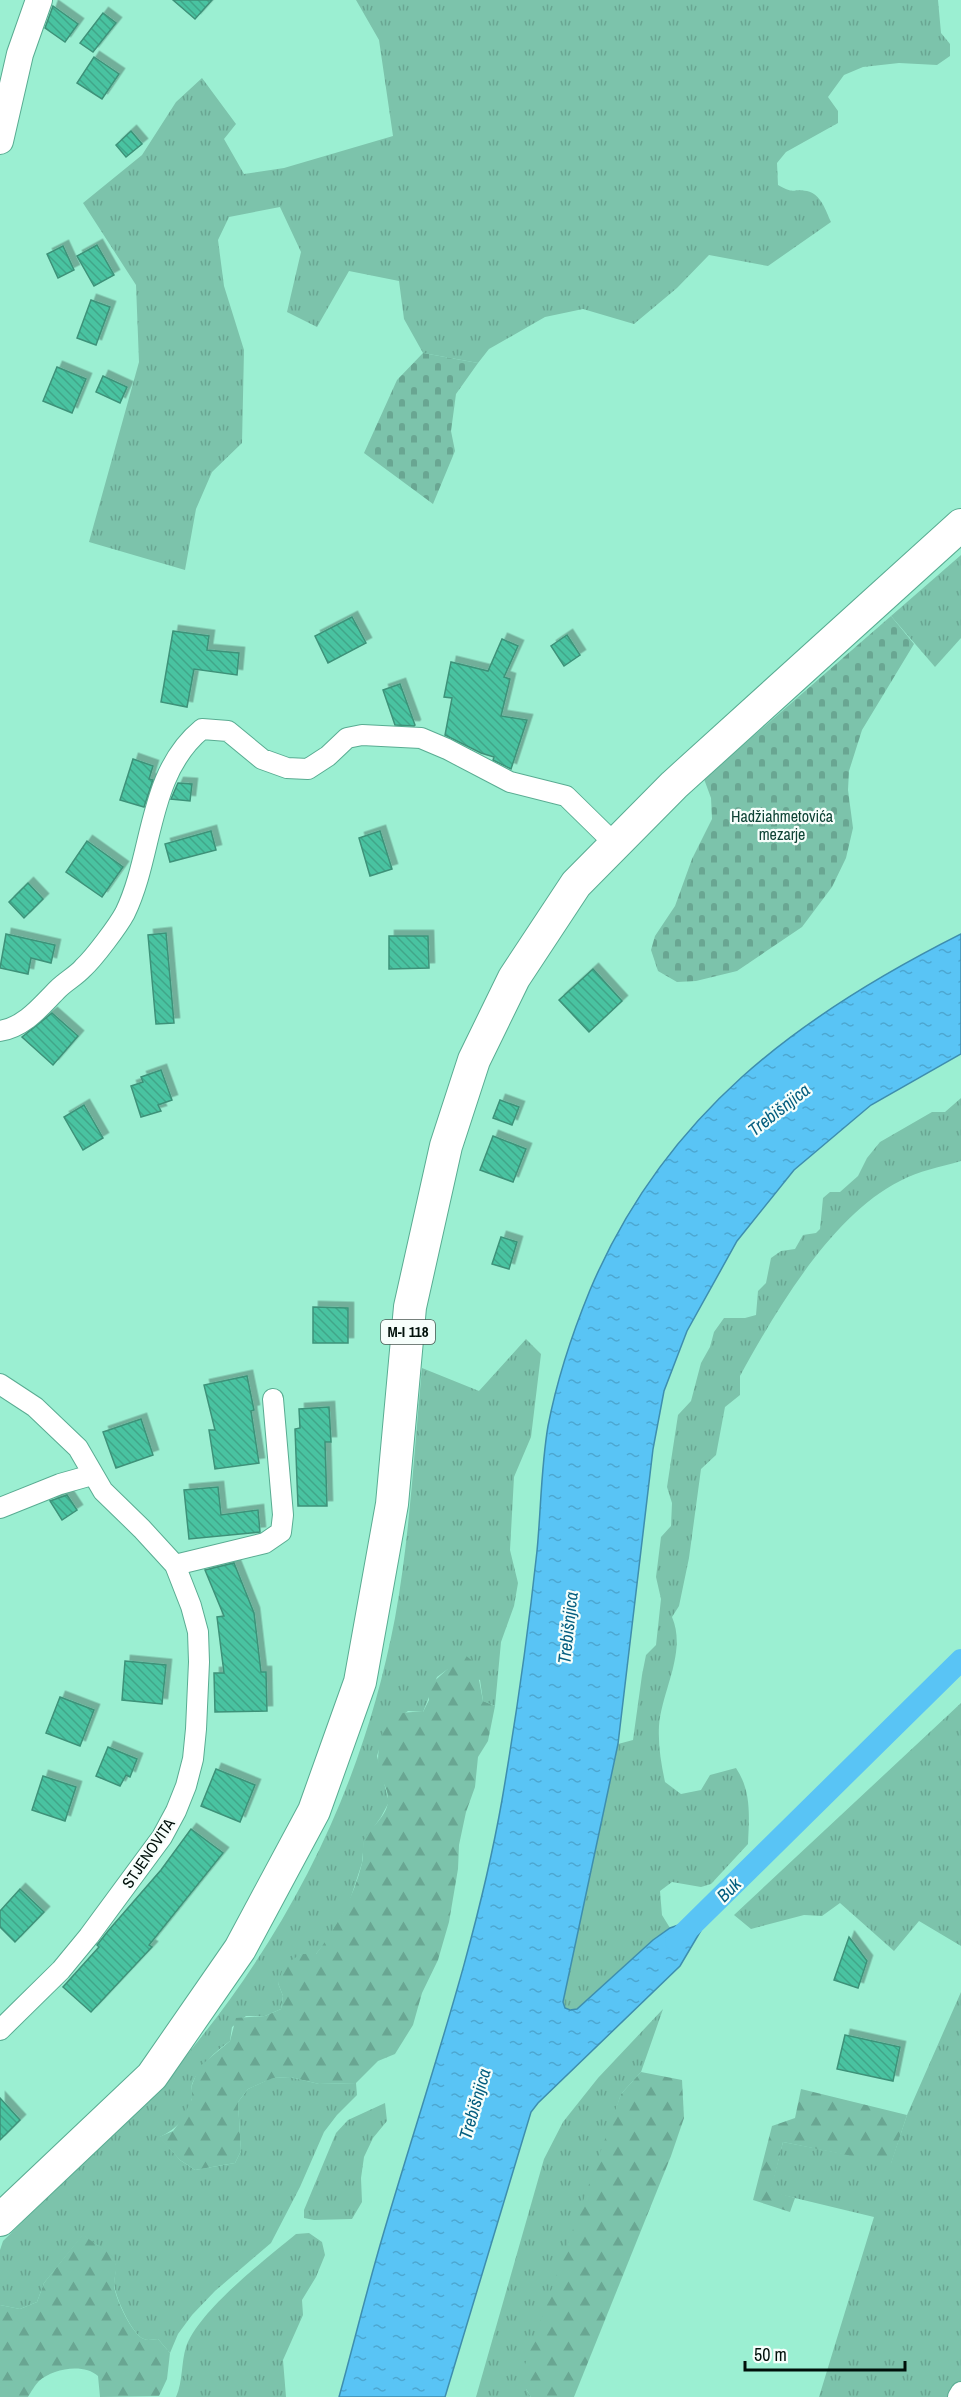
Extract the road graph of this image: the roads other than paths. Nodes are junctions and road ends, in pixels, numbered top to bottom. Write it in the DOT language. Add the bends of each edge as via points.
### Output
graph roads {
  1 [pos="39,0"];
  2 [pos="0,141"];
  3 [pos="961,525"];
  4 [pos="615,844"];
  5 [pos="0,1031"];
  6 [pos="0,1384"];
  7 [pos="273,1399"];
  8 [pos="93,1475"];
  9 [pos="0,1508"];
  10 [pos="175,1565"];
  11 [pos="0,2030"];
  12 [pos="0,2220"];
  13 [pos="961,2392"];
  14 [pos="958,2397"];
  1 -- 2 [label="street" via="20,54"];
  3 -- 4 [label="main road, M-I 118" via="674,785"];
  4 -- 5 [label="street" via="566,796 510,782 421,738 346,738 308,769 287,768 262,759 228,731 202,729 175,758 163,785 124,915 85,967 38,1011"];
  4 -- 12 [label="main road, M-I 118" via="576,884 514,978 474,1060 446,1146 410,1307 392,1504 360,1682 314,1811 240,1949 152,2076"];
  6 -- 8 [label="street, STJENOVITA" via="55,1425 78,1448"];
  7 -- 10 [label="street" via="283,1515 281,1532 265,1543"];
  8 -- 9 [label="street"];
  8 -- 10 [label="street, STJENOVITA" via="103,1491"];
  10 -- 11 [label="street, STJENOVITA" via="198,1632 196,1729 186,1786 162,1837 89,1936 61,1970"];
  13 -- 14 [label="street"];
}
